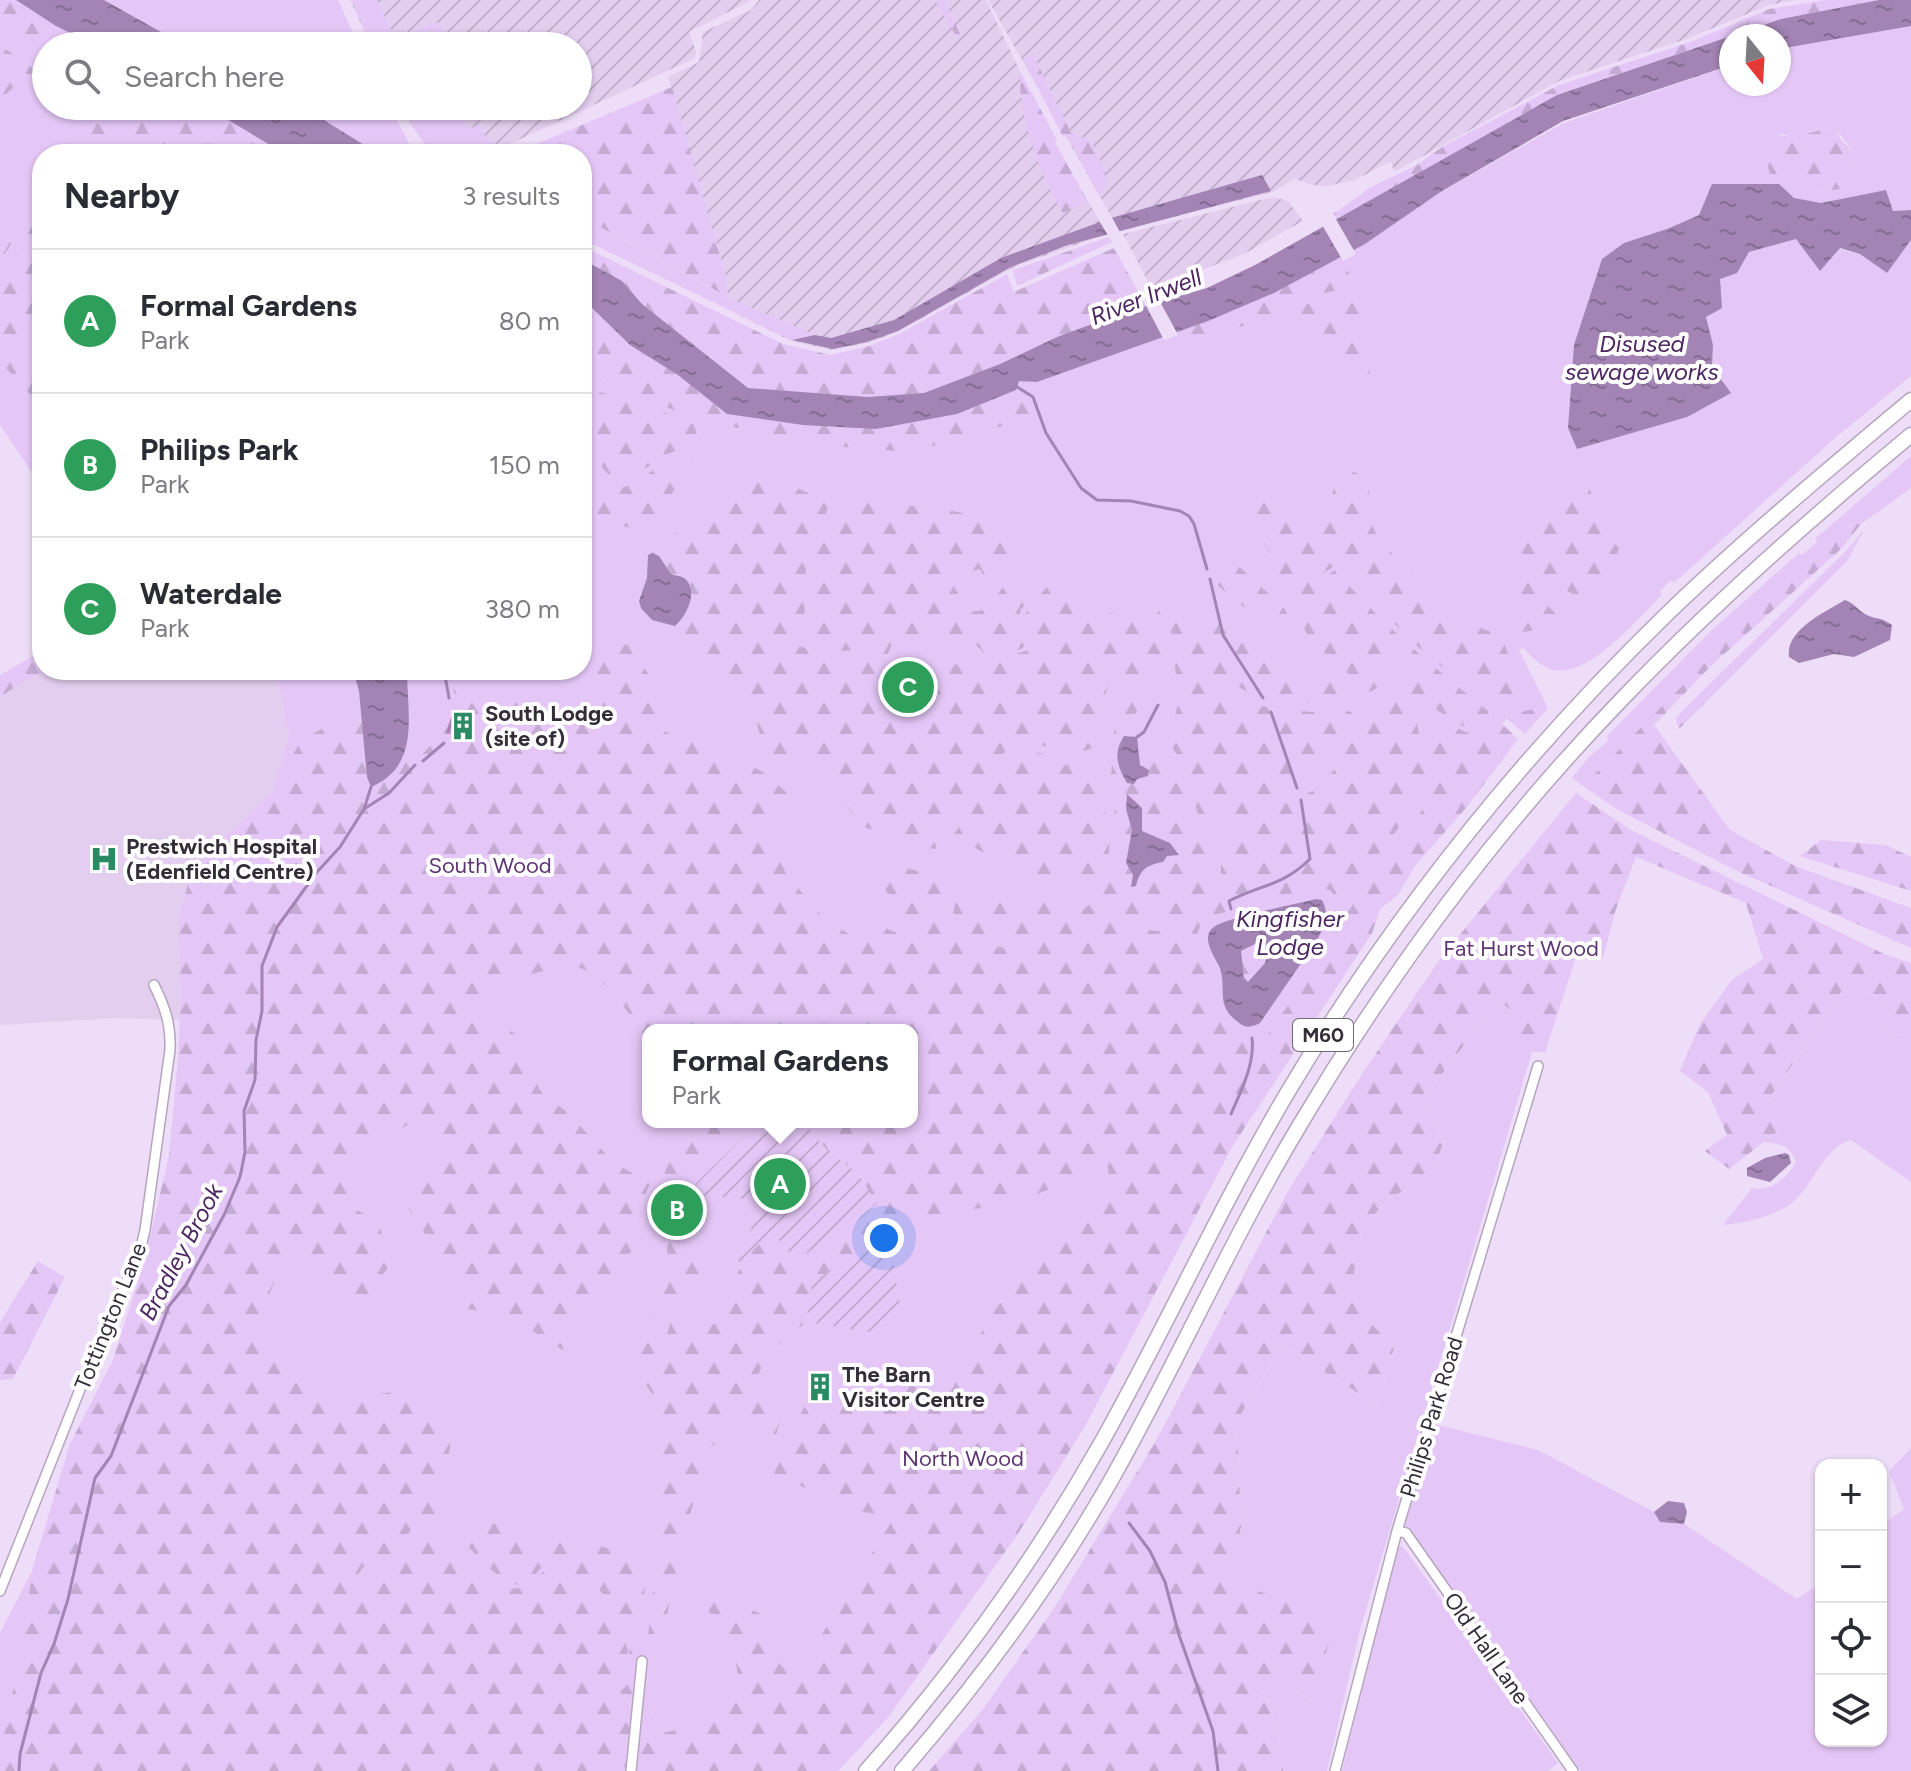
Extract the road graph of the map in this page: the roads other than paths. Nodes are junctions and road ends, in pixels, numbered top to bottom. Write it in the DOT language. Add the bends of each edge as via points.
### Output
graph roads {
  1 [pos="1911,400"];
  2 [pos="1911,435"];
  3 [pos="154,985"];
  4 [pos="1538,1066"];
  5 [pos="1397,1531"];
  6 [pos="0,1591"];
  7 [pos="642,1661"];
  8 [pos="631,1771"];
  9 [pos="866,1771"];
  10 [pos="902,1771"];
  11 [pos="1335,1771"];
  12 [pos="1573,1771"];
  1 -- 9 [label="highway, M60" via="1748,540 1639,643 1446,860 1289,1090 1102,1442 1050,1528 951,1669"];
  2 -- 10 [label="highway, M60" via="1662,657 1579,744 1450,899 1300,1124 1099,1499 1009,1637"];
  3 -- 6 [label="street, Tottington Lane" via="171,1027 170,1050 142,1243"];
  4 -- 5 [label="street, Philips Park Road"];
  5 -- 11 [label="street, Philips Park Road"];
  5 -- 12 [label="street, Old Hall Lane" via="1406,1533"];
  7 -- 8 [label="street"];
}
